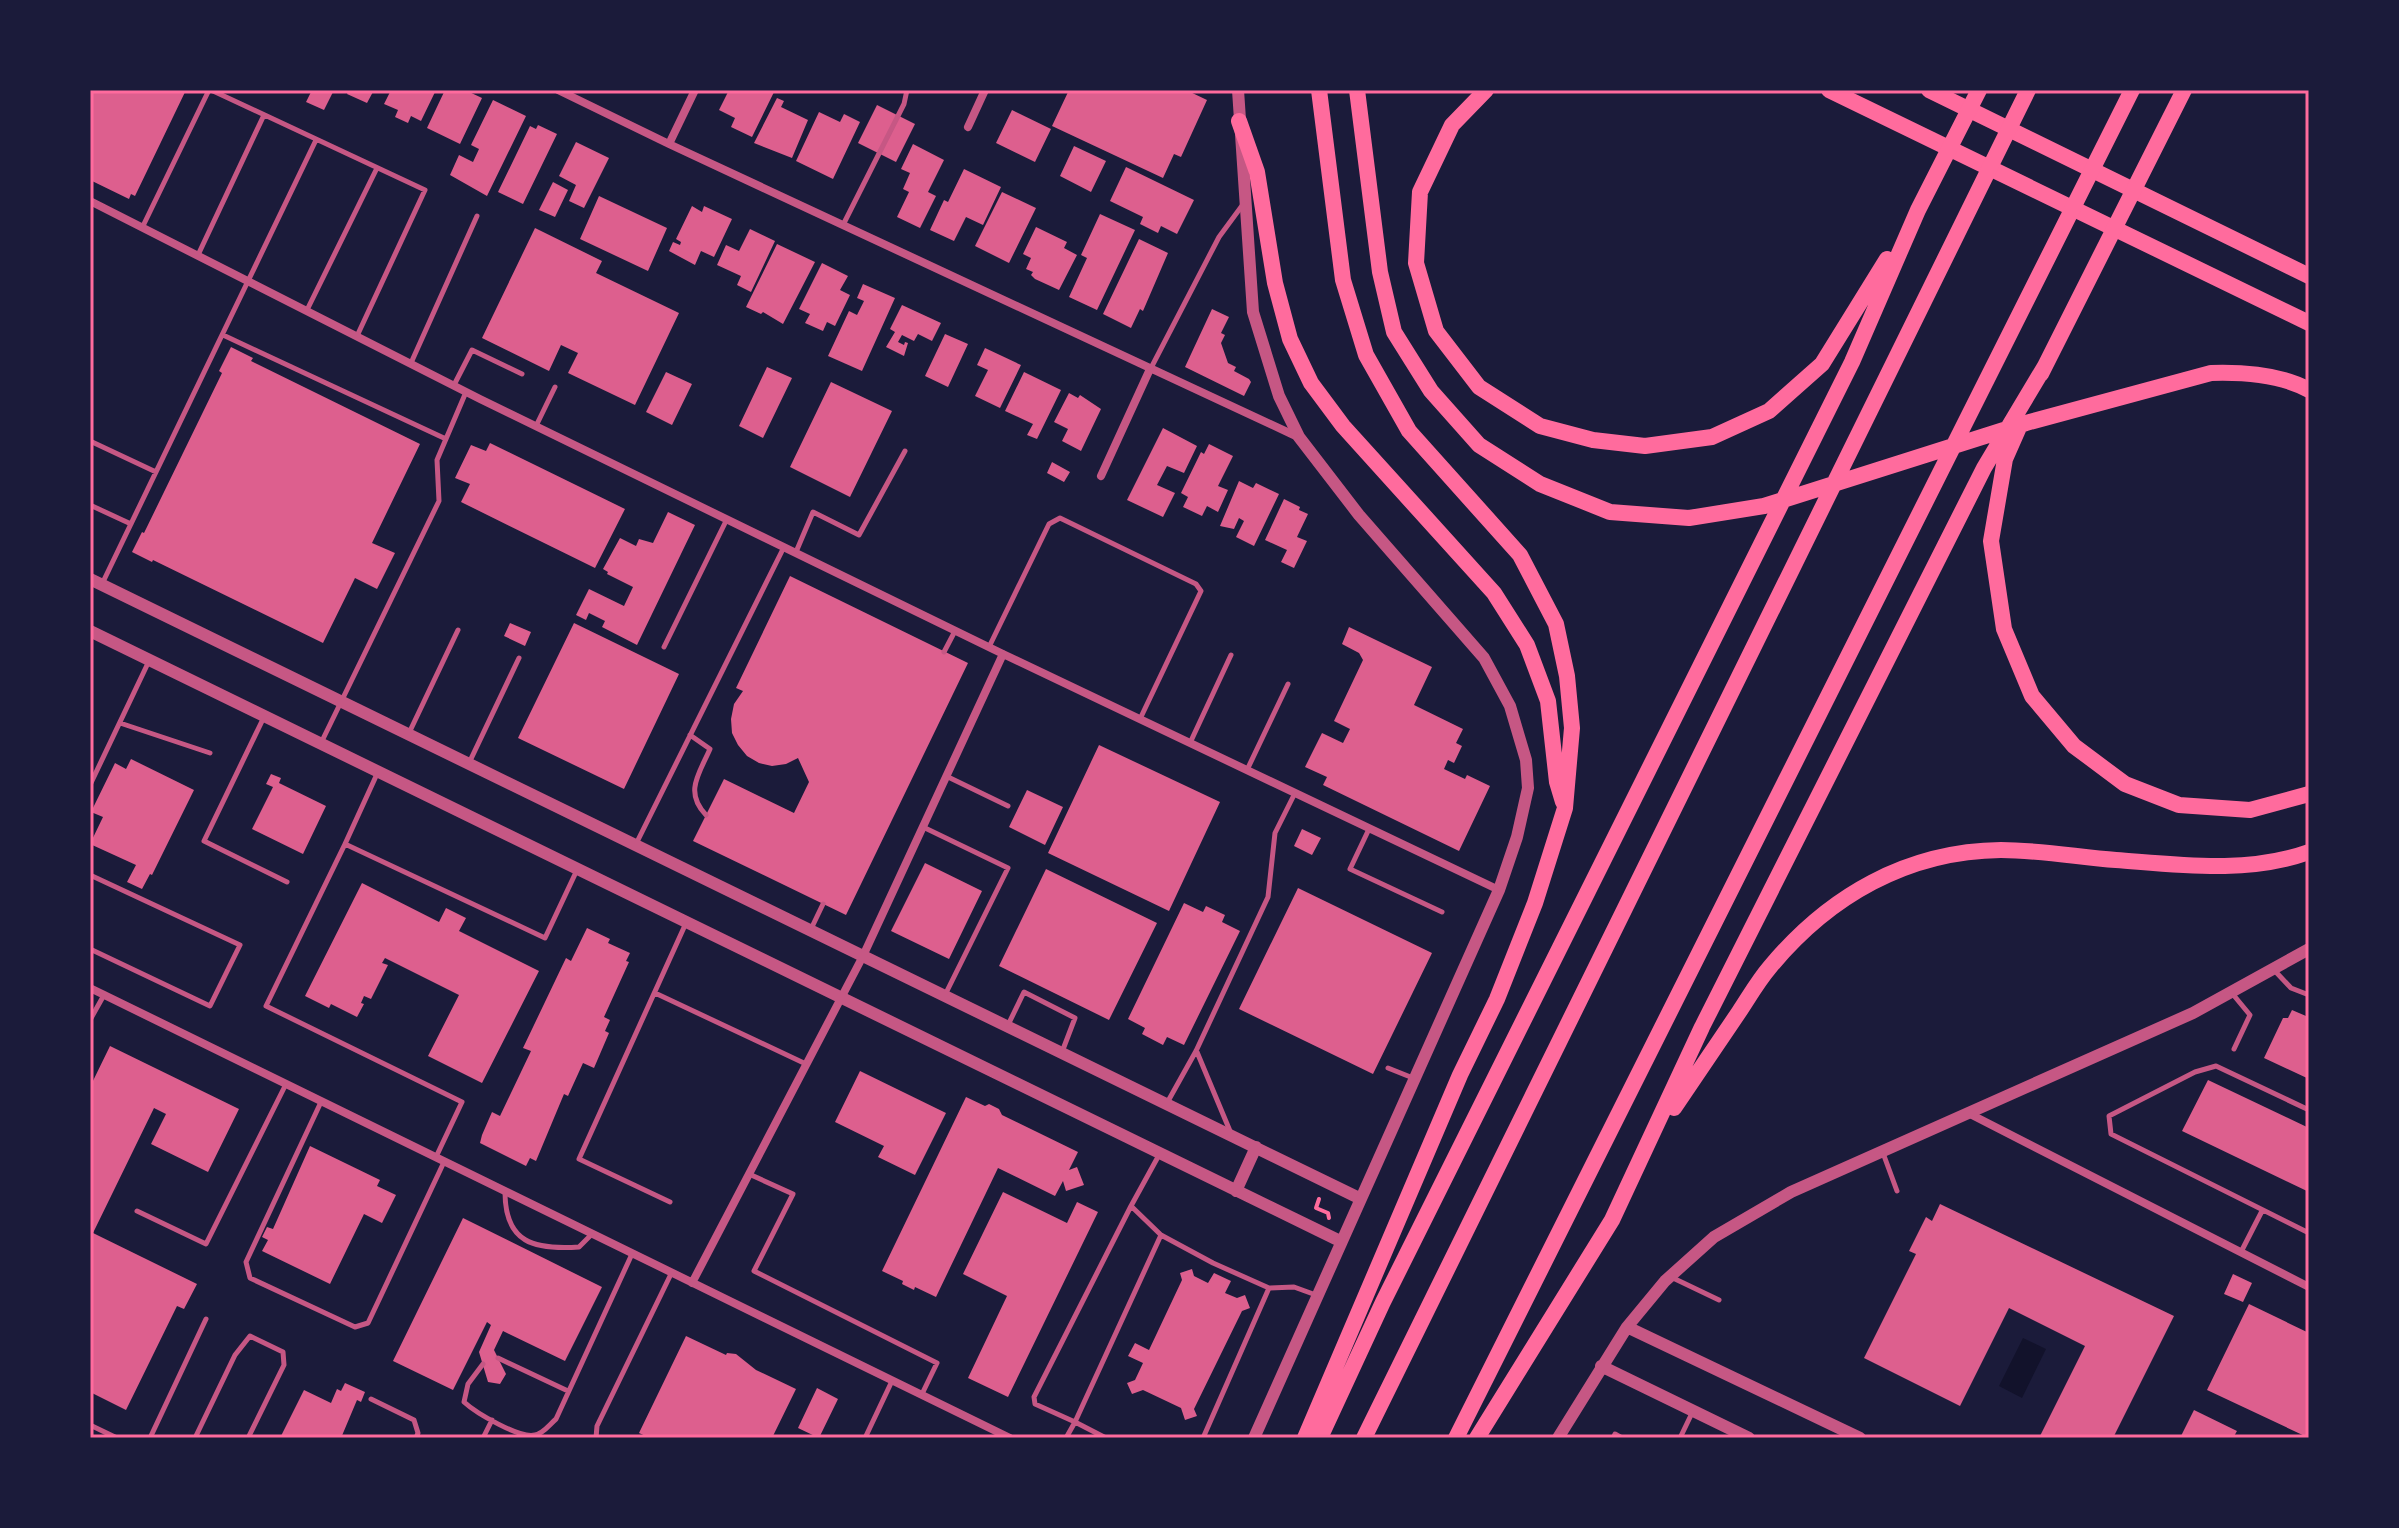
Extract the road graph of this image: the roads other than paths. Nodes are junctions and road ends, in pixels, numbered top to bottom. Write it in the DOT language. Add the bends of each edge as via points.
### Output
graph roads {
  1 [pos="210,90"];
  2 [pos="558,90"];
  3 [pos="695,90"];
  4 [pos="907,90"];
  5 [pos="985,90"];
  6 [pos="1238,90"];
  7 [pos="1319,90"];
  8 [pos="1357,90"];
  9 [pos="1486,90"];
  10 [pos="1829,90"];
  11 [pos="1929,90"];
  12 [pos="1979,90"];
  13 [pos="2028,90"];
  14 [pos="2132,90"];
  15 [pos="2184,91"];
  16 [pos="264,115"];
  17 [pos="1239,121"];
  18 [pos="968,127"];
  19 [pos="316,140"];
  20 [pos="669,144"];
  21 [pos="377,168"];
  22 [pos="1247,200"];
  23 [pos="90,201"];
  24 [pos="1918,210"];
  25 [pos="477,216"];
  26 [pos="843,225"];
  27 [pos="142,228"];
  28 [pos="197,256"];
  29 [pos="2309,276"];
  30 [pos="248,281"];
  31 [pos="306,311"];
  32 [pos="2309,323"];
  33 [pos="223,335"];
  34 [pos="357,337"];
  35 [pos="410,364"];
  36 [pos="2045,366"];
  37 [pos="1150,369"];
  38 [pos="522,374"];
  39 [pos="454,386"];
  40 [pos="555,387"];
  41 [pos="2309,390"];
  42 [pos="466,392"];
  43 [pos="536,426"];
  44 [pos="1299,437"];
  45 [pos="446,439"];
  46 [pos="90,441"];
  47 [pos="905,451"];
  48 [pos="156,472"];
  49 [pos="1101,476"];
  50 [pos="90,505"];
  51 [pos="727,519"];
  52 [pos="131,524"];
  53 [pos="784,547"];
  54 [pos="796,553"];
  55 [pos="96,582"];
  56 [pos="458,630"];
  57 [pos="90,631"];
  58 [pos="955,631"];
  59 [pos="664,647"];
  60 [pos="989,647"];
  61 [pos="944,652"];
  62 [pos="1003,654"];
  63 [pos="1231,655"];
  64 [pos="519,658"];
  65 [pos="149,660"];
  66 [pos="1288,684"];
  67 [pos="340,701"];
  68 [pos="264,716"];
  69 [pos="1140,719"];
  70 [pos="120,723"];
  71 [pos="408,734"];
  72 [pos="690,735"];
  73 [pos="1190,743"];
  74 [pos="321,744"];
  75 [pos="210,753"];
  76 [pos="469,763"];
  77 [pos="1247,770"];
  78 [pos="378,772"];
  79 [pos="946,776"];
  80 [pos="90,785"];
  81 [pos="1295,792"];
  82 [pos="2309,794"];
  83 [pos="1008,806"];
  84 [pos="1565,808"];
  85 [pos="706,815"];
  86 [pos="923,827"];
  87 [pos="1370,828"];
  88 [pos="345,844"];
  89 [pos="635,845"];
  90 [pos="2309,852"];
  91 [pos="578,869"];
  92 [pos="90,875"];
  93 [pos="287,882"];
  94 [pos="1499,890"];
  95 [pos="823,904"];
  96 [pos="1442,912"];
  97 [pos="687,922"];
  98 [pos="811,930"];
  99 [pos="90,949"];
  100 [pos="2309,949"];
  101 [pos="863,956"];
  102 [pos="2273,969"];
  103 [pos="90,988"];
  104 [pos="2231,992"];
  105 [pos="655,993"];
  106 [pos="104,995"];
  107 [pos="2309,995"];
  108 [pos="945,996"];
  109 [pos="842,998"];
  110 [pos="90,1020"];
  111 [pos="1008,1026"];
  112 [pos="2234,1049"];
  113 [pos="1196,1051"];
  114 [pos="1061,1052"];
  115 [pos="807,1064"];
  116 [pos="1388,1068"];
  117 [pos="1414,1078"];
  118 [pos="286,1084"];
  119 [pos="321,1102"];
  120 [pos="1167,1104"];
  121 [pos="2309,1110"];
  122 [pos="1970,1114"];
  123 [pos="1232,1135"];
  124 [pos="1649,1146"];
  125 [pos="1256,1147"];
  126 [pos="1883,1152"];
  127 [pos="1161,1153"];
  128 [pos="440,1160"];
  129 [pos="749,1174"];
  130 [pos="1236,1191"];
  131 [pos="1897,1191"];
  132 [pos="505,1192"];
  133 [pos="1359,1198"];
  134 [pos="670,1202"];
  135 [pos="1131,1206"];
  136 [pos="137,1211"];
  137 [pos="2262,1211"];
  138 [pos="2309,1233"];
  139 [pos="592,1234"];
  140 [pos="1161,1235"];
  141 [pos="1340,1241"];
  142 [pos="2241,1252"];
  143 [pos="632,1254"];
  144 [pos="671,1274"];
  145 [pos="1670,1277"];
  146 [pos="692,1283"];
  147 [pos="2309,1287"];
  148 [pos="1269,1288"];
  149 [pos="1317,1295"];
  150 [pos="1719,1300"];
  151 [pos="206,1319"];
  152 [pos="1627,1327"];
  153 [pos="498,1358"];
  154 [pos="483,1364"];
  155 [pos="1601,1366"];
  156 [pos="892,1381"];
  157 [pos="568,1391"];
  158 [pos="922,1395"];
  159 [pos="371,1399"];
  160 [pos="1693,1411"];
  161 [pos="492,1420"];
  162 [pos="1075,1422"];
  163 [pos="90,1425"];
  164 [pos="526,1437"];
  165 [pos="117,1438"];
  166 [pos="150,1438"];
  167 [pos="195,1438"];
  168 [pos="248,1438"];
  169 [pos="416,1438"];
  170 [pos="483,1438"];
  171 [pos="596,1438"];
  172 [pos="865,1438"];
  173 [pos="1010,1438"];
  174 [pos="1066,1438"];
  175 [pos="1106,1438"];
  176 [pos="1203,1438"];
  177 [pos="1254,1438"];
  178 [pos="1305,1438"];
  179 [pos="1320,1438"];
  180 [pos="1364,1438"];
  181 [pos="1456,1438"];
  182 [pos="1477,1438"];
  183 [pos="1558,1438"];
  184 [pos="1613,1438"];
  185 [pos="1622,1438"];
  186 [pos="1680,1438"];
  187 [pos="1749,1438"];
  188 [pos="1860,1438"];
  1 -- 16 [label="lane"];
  1 -- 27 [label="lane"];
  2 -- 20 [label="street"];
  3 -- 20 [label="street"];
  4 -- 26 [label="lane"];
  5 -- 18 [label="street"];
  6 -- 17 [label="street"];
  7 -- 84 [label="highway" via="1343,280 1366,355 1409,431 1520,555 1556,624 1572,728"];
  8 -- 41 [label="highway" via="1380,272 1394,332 1431,391 1479,445 1540,484 1610,512 1689,518 1764,506 2026,423 2211,373 2242,372"];
  9 -- 24 [label="highway" via="1452,125 1420,192 1416,263 1436,331 1479,387 1540,426 1645,446 1712,437 1769,411 1822,364"];
  10 -- 32 [label="highway"];
  11 -- 29 [label="highway"];
  12 -- 24 [label="highway"];
  13 -- 180 [label="highway"];
  14 -- 181 [label="highway"];
  15 -- 36 [label="highway"];
  16 -- 19 [label="lane"];
  16 -- 28 [label="lane"];
  17 -- 22 [label="street"];
  17 -- 84 [label="highway" via="1257,172 1290,339 1311,383 1343,426 1494,593 1527,645 1548,701"];
  19 -- 21 [label="lane"];
  19 -- 30 [label="lane"];
  20 -- 26 [label="street"];
  21 -- 31 [label="lane"];
  21 -- 34 [label="lane" via="425,190"];
  22 -- 37 [label="lane" via="1219,237"];
  22 -- 44 [label="street" via="1253,312 1279,396"];
  23 -- 27 [label="street"];
  24 -- 179 [label="highway" via="1852,362"];
  25 -- 35 [label="lane"];
  26 -- 37 [label="street"];
  27 -- 28 [label="street"];
  28 -- 30 [label="street"];
  30 -- 31 [label="street"];
  30 -- 33 [label="lane"];
  31 -- 34 [label="street"];
  33 -- 45 [label="lane"];
  33 -- 48 [label="lane"];
  34 -- 35 [label="street"];
  35 -- 39 [label="street"];
  36 -- 82 [label="highway" via="2005,459 1991,541 2004,629 2032,696 2074,746 2125,784 2179,805 2250,810"];
  36 -- 124 [label="highway" via="1977,482 1702,1027"];
  37 -- 44 [label="street"];
  37 -- 49 [label="street"];
  38 -- 39 [label="lane" via="472,350"];
  39 -- 42 [label="street"];
  40 -- 43 [label="lane"];
  42 -- 43 [label="street"];
  42 -- 45 [label="lane"];
  43 -- 51 [label="street"];
  44 -- 94 [label="street" via="1359,515 1484,658 1510,706 1526,760 1528,788"];
  45 -- 67 [label="lane" via="437,460 439,501"];
  46 -- 48 [label="lane"];
  47 -- 54 [label="lane" via="859,535 813,512"];
  48 -- 52 [label="lane"];
  50 -- 52 [label="lane"];
  51 -- 53 [label="street"];
  51 -- 59 [label="lane"];
  52 -- 55 [label="lane"];
  53 -- 54 [label="street"];
  53 -- 72 [label="lane"];
  54 -- 58 [label="street"];
  55 -- 67 [label="street"];
  56 -- 71 [label="lane"];
  57 -- 65 [label="street"];
  58 -- 60 [label="street"];
  58 -- 61 [label="lane"];
  60 -- 62 [label="street"];
  60 -- 69 [label="lane" via="1049,524 1060,518 1201,591"];
  62 -- 69 [label="street"];
  62 -- 79 [label="street"];
  63 -- 73 [label="lane"];
  64 -- 76 [label="lane"];
  65 -- 68 [label="street"];
  65 -- 70 [label="lane"];
  66 -- 77 [label="lane"];
  67 -- 71 [label="street"];
  67 -- 74 [label="lane"];
  68 -- 74 [label="street"];
  68 -- 93 [label="lane" via="204,841"];
  69 -- 73 [label="street"];
  70 -- 75 [label="lane"];
  70 -- 80 [label="lane"];
  71 -- 76 [label="street"];
  72 -- 85 [label="lane" via="710,749 694,786 696,804"];
  72 -- 89 [label="lane"];
  73 -- 77 [label="street"];
  74 -- 78 [label="street"];
  76 -- 89 [label="street"];
  77 -- 81 [label="street"];
  78 -- 88 [label="lane"];
  78 -- 91 [label="street"];
  79 -- 83 [label="lane"];
  79 -- 86 [label="street"];
  81 -- 87 [label="street"];
  81 -- 113 [label="lane" via="1275,833 1268,897"];
  84 -- 178 [label="highway" via="1497,999"];
  86 -- 101 [label="street"];
  86 -- 108 [label="lane" via="1008,868"];
  87 -- 94 [label="street"];
  87 -- 96 [label="lane" via="1350,869"];
  88 -- 91 [label="lane" via="545,938"];
  88 -- 128 [label="lane" via="266,1006 462,1102"];
  89 -- 98 [label="street"];
  90 -- 124 [label="highway" via="2284,861 2197,866 2002,850 1911,863 1875,879 1814,921 1769,967"];
  91 -- 97 [label="street"];
  92 -- 99 [label="lane" via="240,945 210,1006"];
  94 -- 117 [label="street"];
  95 -- 98 [label="lane"];
  97 -- 105 [label="lane"];
  97 -- 109 [label="street"];
  98 -- 101 [label="street"];
  100 -- 102 [label="street"];
  101 -- 108 [label="street"];
  101 -- 109 [label="street"];
  102 -- 104 [label="street"];
  102 -- 107 [label="lane" via="2291,988"];
  103 -- 106 [label="street"];
  104 -- 112 [label="lane" via="2250,1015"];
  104 -- 122 [label="street"];
  105 -- 115 [label="lane"];
  105 -- 134 [label="lane" via="579,1159"];
  106 -- 110 [label="lane"];
  106 -- 118 [label="street"];
  108 -- 111 [label="street"];
  109 -- 115 [label="street"];
  109 -- 127 [label="street"];
  111 -- 114 [label="street"];
  111 -- 114 [label="lane" via="1024,992 1075,1018"];
  113 -- 120 [label="lane"];
  113 -- 123 [label="lane"];
  114 -- 120 [label="street"];
  115 -- 129 [label="street"];
  116 -- 117 [label="lane"];
  117 -- 133 [label="street"];
  118 -- 119 [label="street"];
  118 -- 136 [label="lane" via="206,1244"];
  119 -- 128 [label="street"];
  119 -- 128 [label="lane" via="246,1262 250,1278 355,1327 368,1323"];
  120 -- 123 [label="street"];
  121 -- 137 [label="lane" via="2216,1066 2109,1116 2111,1134"];
  122 -- 126 [label="street"];
  122 -- 142 [label="street"];
  123 -- 125 [label="street"];
  124 -- 182 [label="highway" via="1612,1220"];
  125 -- 130 [label="street"];
  125 -- 133 [label="street"];
  126 -- 131 [label="lane"];
  126 -- 145 [label="street" via="1791,1192 1714,1237"];
  127 -- 130 [label="street"];
  127 -- 135 [label="lane"];
  128 -- 132 [label="street"];
  129 -- 146 [label="street"];
  129 -- 158 [label="lane" via="793,1194 754,1271 937,1363"];
  130 -- 141 [label="street"];
  132 -- 139 [label="street"];
  132 -- 139 [label="lane" via="505,1215 518,1234 538,1247 579,1247"];
  133 -- 141 [label="street"];
  135 -- 140 [label="lane"];
  135 -- 162 [label="lane" via="1034,1397 1035,1404"];
  137 -- 138 [label="lane"];
  137 -- 142 [label="lane"];
  139 -- 143 [label="street"];
  140 -- 148 [label="lane"];
  140 -- 162 [label="lane"];
  141 -- 149 [label="street"];
  142 -- 147 [label="street"];
  143 -- 144 [label="street"];
  143 -- 157 [label="lane"];
  144 -- 146 [label="street"];
  144 -- 171 [label="lane" via="597,1426"];
  145 -- 150 [label="lane"];
  145 -- 152 [label="street"];
  146 -- 156 [label="street"];
  148 -- 149 [label="lane" via="1294,1287"];
  148 -- 176 [label="lane"];
  149 -- 177 [label="street"];
  151 -- 166 [label="lane"];
  152 -- 155 [label="street"];
  152 -- 188 [label="street"];
  153 -- 157 [label="lane"];
  154 -- 161 [label="lane" via="468,1384 464,1402"];
  155 -- 160 [label="street"];
  155 -- 183 [label="street"];
  156 -- 158 [label="street"];
  156 -- 172 [label="lane"];
  157 -- 164 [label="lane" via="556,1419 540,1435"];
  158 -- 173 [label="street"];
  159 -- 169 [label="lane" via="414,1420"];
  160 -- 186 [label="lane"];
  160 -- 187 [label="street"];
  161 -- 164 [label="lane"];
  161 -- 170 [label="lane"];
  162 -- 174 [label="lane"];
  162 -- 175 [label="lane"];
  163 -- 165 [label="lane"];
  167 -- 168 [label="lane" via="235,1355 250,1336 283,1352 284,1365"];
  184 -- 185 [label="lane"];
}
